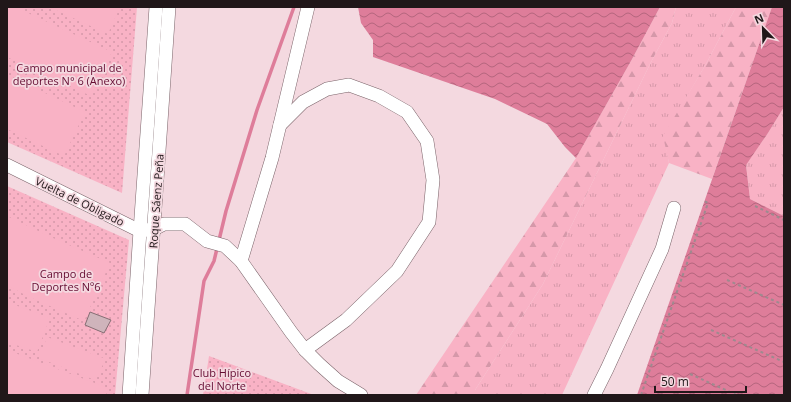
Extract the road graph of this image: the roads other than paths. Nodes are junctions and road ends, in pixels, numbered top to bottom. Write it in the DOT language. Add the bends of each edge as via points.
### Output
graph roads {
  1 [pos="156,7"];
  2 [pos="169,7"];
  3 [pos="308,7"];
  4 [pos="280,125"];
  5 [pos="7,165"];
  6 [pos="674,208"];
  7 [pos="140,230"];
  8 [pos="154,230"];
  9 [pos="241,260"];
  10 [pos="305,350"];
  11 [pos="129,395"];
  12 [pos="142,395"];
  13 [pos="361,395"];
  14 [pos="594,395"];
  1 -- 7 [label="street, Roque Sáenz Peña"];
  2 -- 8 [label="street, Roque Sáenz Peña"];
  3 -- 4 [label="street"];
  4 -- 9 [label="street"];
  4 -- 10 [label="street" via="303,102 327,89 349,85 379,96 407,112 427,141 433,180 429,222 397,271 346,320"];
  5 -- 7 [label="street, Vuelta de Obligado"];
  6 -- 14 [label="street" via="662,249"];
  7 -- 8 [label="street, Vuelta de Obligado"];
  7 -- 11 [label="street, Roque Sáenz Peña"];
  8 -- 9 [label="street, Vuelta de Obligado" via="164,224 185,224 208,241 225,246"];
  8 -- 12 [label="street, Roque Sáenz Peña"];
  9 -- 10 [label="street"];
  10 -- 13 [label="street" via="338,381"];
}
